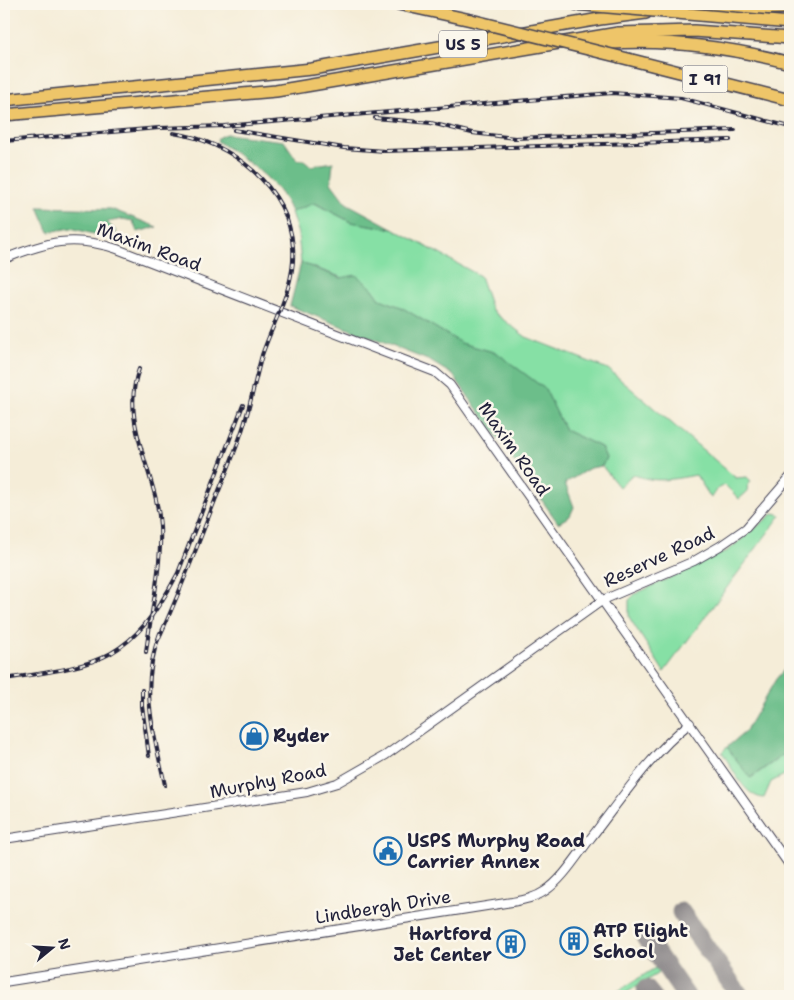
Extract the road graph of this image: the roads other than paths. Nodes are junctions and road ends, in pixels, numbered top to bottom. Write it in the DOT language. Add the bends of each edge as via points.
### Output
graph roads {
  1 [pos="398,4"];
  2 [pos="574,4"];
  3 [pos="790,8"];
  4 [pos="790,23"];
  5 [pos="790,38"];
  6 [pos="480,56"];
  7 [pos="790,63"];
  8 [pos="4,100"];
  9 [pos="790,100"];
  10 [pos="4,115"];
  11 [pos="4,259"];
  12 [pos="790,478"];
  13 [pos="602,600"];
  14 [pos="690,723"];
  15 [pos="4,840"];
  16 [pos="790,866"];
  17 [pos="4,982"];
  1 -- 9 [label="highway, I 91, bridge"];
  2 -- 4 [label="highway, bridge"];
  3 -- 8 [label="highway, US 5" via="719,8 639,14 312,69"];
  5 -- 6 [label="highway, US 5" via="707,31 631,32"];
  6 -- 7 [label="highway" via="517,56 585,45 654,42 724,48"];
  6 -- 10 [label="highway, US 5" via="276,90"];
  11 -- 13 [label="street, Maxim Road" via="48,243 90,240 435,372 450,385"];
  12 -- 13 [label="street, Reserve Road" via="746,528 720,546 694,561"];
  13 -- 14 [label="street, Maxim Road"];
  13 -- 15 [label="street, Murphy Road" via="386,755 337,783 303,792"];
  14 -- 16 [label="street, Maxim Road"];
  14 -- 17 [label="street, Lindbergh Drive" via="646,766 561,877 535,896"];
}
